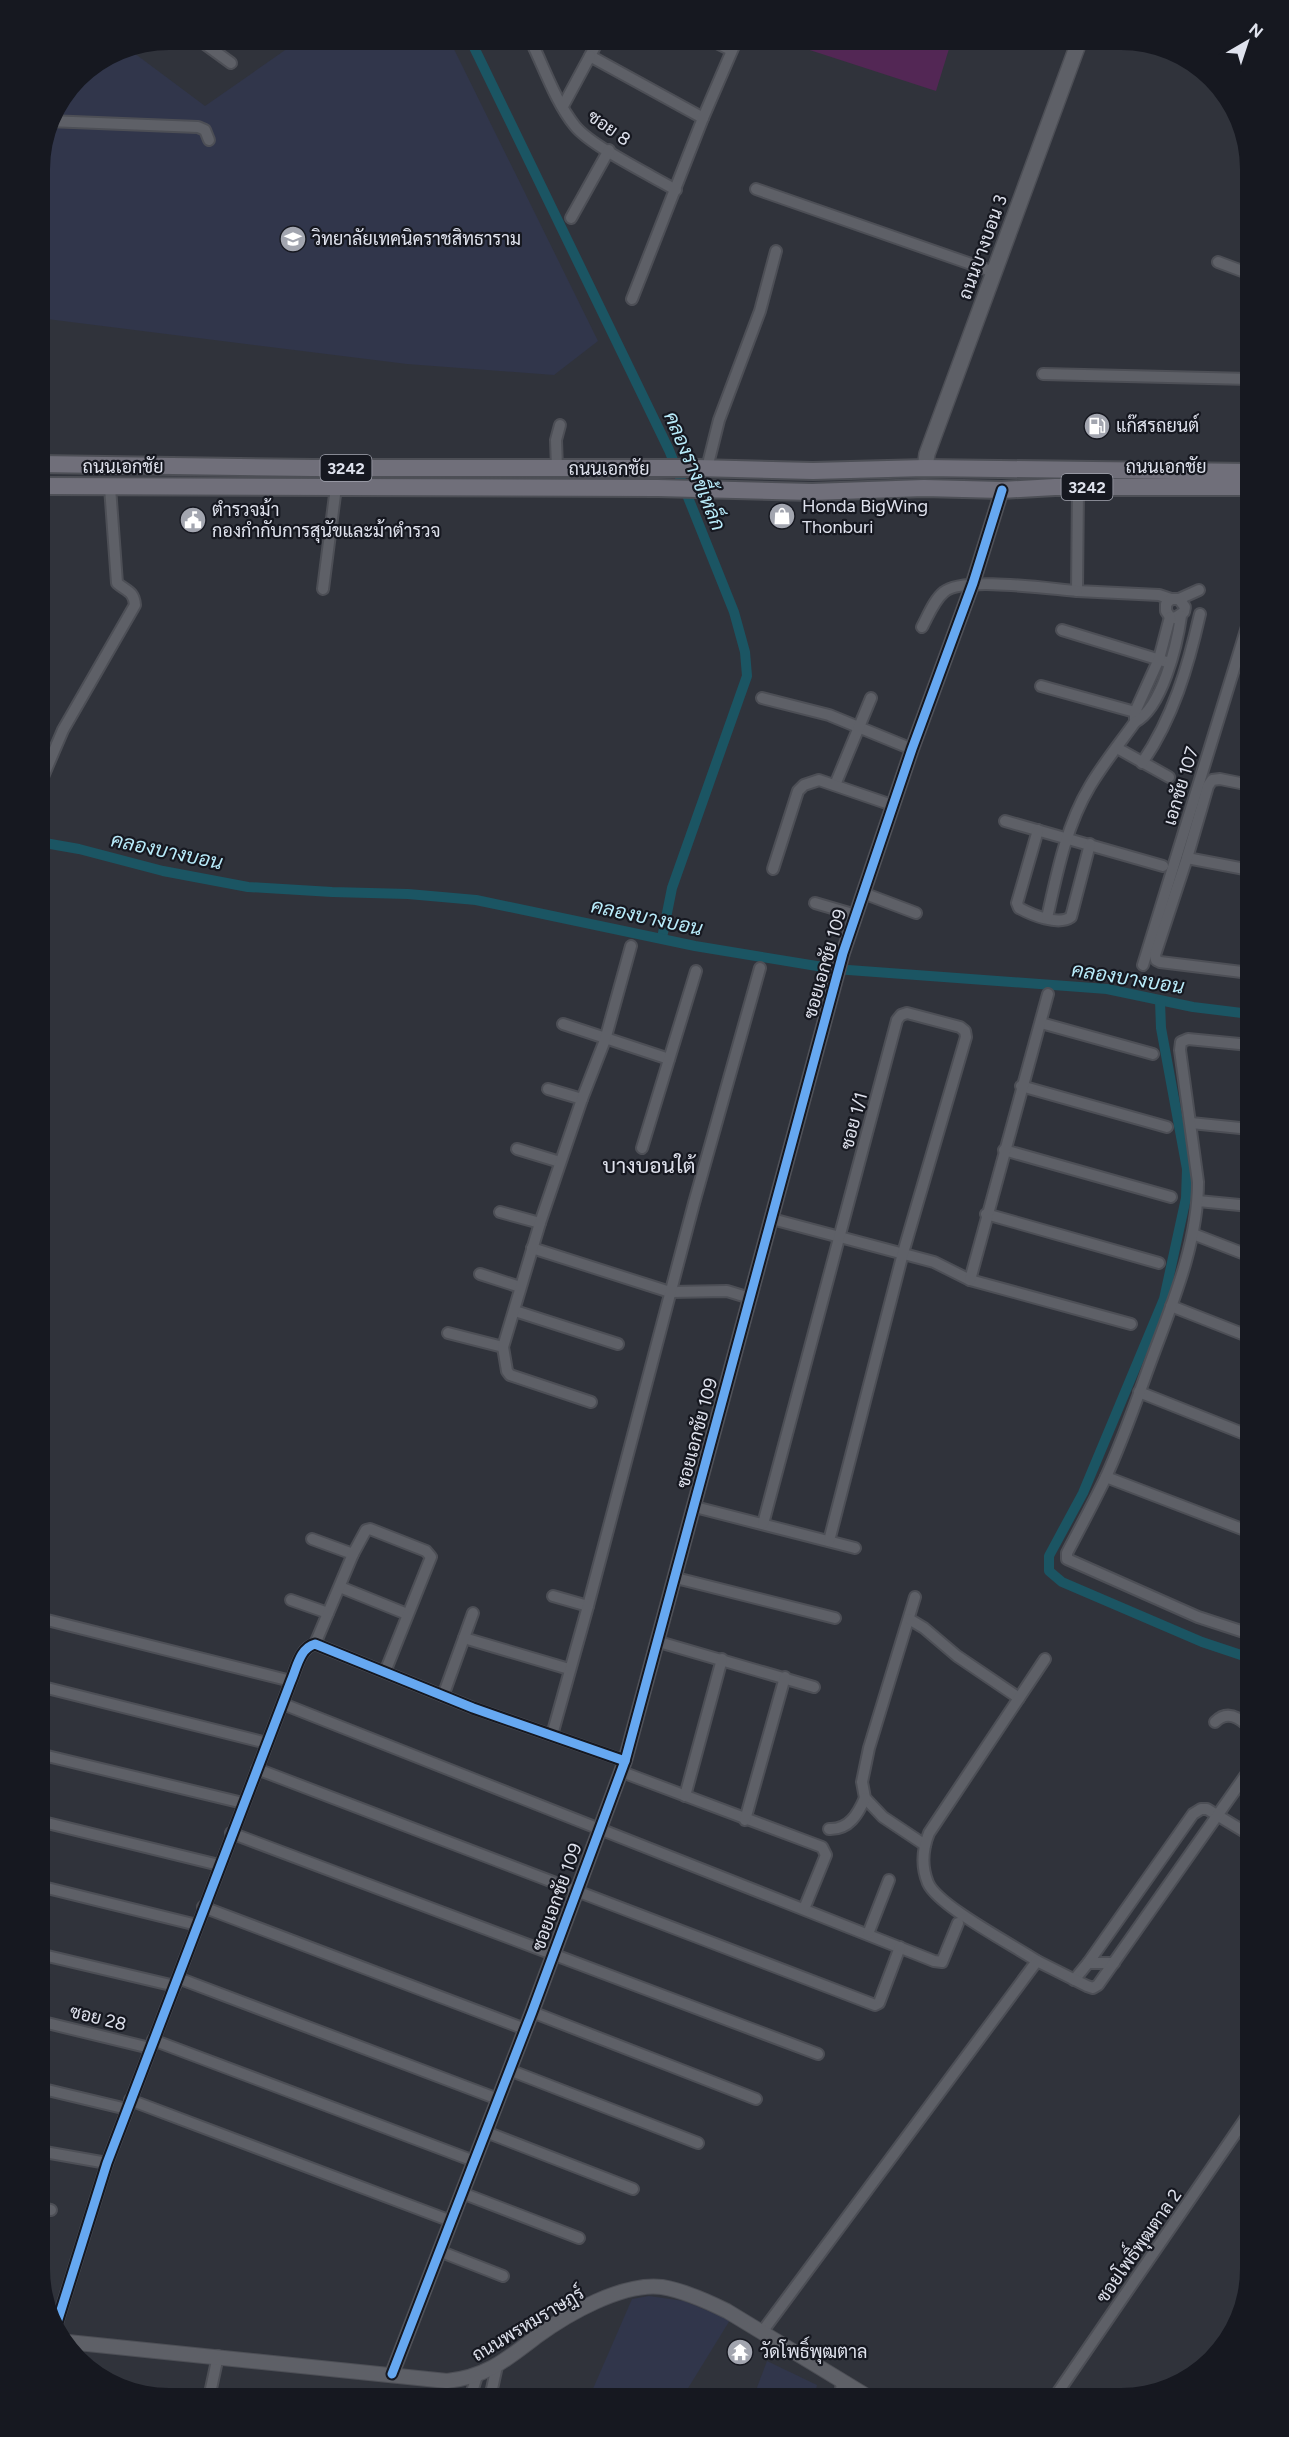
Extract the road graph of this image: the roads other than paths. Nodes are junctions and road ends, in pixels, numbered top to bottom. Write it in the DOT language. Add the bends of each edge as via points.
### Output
graph roads {
  1 [pos="213,50"];
  2 [pos="535,50"];
  3 [pos="593,50"];
  4 [pos="731,50"];
  5 [pos="1076,50"];
  6 [pos="590,56"];
  7 [pos="231,63"];
  8 [pos="562,106"];
  9 [pos="703,118"];
  10 [pos="60,121"];
  11 [pos="208,140"];
  12 [pos="609,150"];
  13 [pos="756,189"];
  14 [pos="676,190"];
  15 [pos="571,218"];
  16 [pos="776,251"];
  17 [pos="1218,262"];
  18 [pos="1240,270"];
  19 [pos="994,272"];
  20 [pos="632,299"];
  21 [pos="1043,374"];
  22 [pos="1240,379"];
  23 [pos="560,425"];
  24 [pos="50,464"];
  25 [pos="556,468"];
  26 [pos="702,468"];
  27 [pos="925,468"];
  28 [pos="1240,473"];
  29 [pos="1168,478"];
  30 [pos="50,486"];
  31 [pos="1240,486"];
  32 [pos="110,487"];
  33 [pos="336,487"];
  34 [pos="1078,487"];
  35 [pos="924,488"];
  36 [pos="1002,490"];
  37 [pos="973,583"];
  38 [pos="323,590"];
  39 [pos="1199,590"];
  40 [pos="1077,591"];
  41 [pos="1175,599"];
  42 [pos="1200,614"];
  43 [pos="1175,617"];
  44 [pos="922,627"];
  45 [pos="1062,630"];
  46 [pos="1240,650"];
  47 [pos="1165,661"];
  48 [pos="1041,686"];
  49 [pos="762,698"];
  50 [pos="871,698"];
  51 [pos="1138,717"];
  52 [pos="859,726"];
  53 [pos="1116,748"];
  54 [pos="912,750"];
  55 [pos="50,760"];
  56 [pos="1142,763"];
  57 [pos="1169,777"];
  58 [pos="1240,783"];
  59 [pos="835,785"];
  60 [pos="892,805"];
  61 [pos="1005,821"];
  62 [pos="1038,830"];
  63 [pos="1067,837"];
  64 [pos="1090,844"];
  65 [pos="1187,858"];
  66 [pos="1163,866"];
  67 [pos="1240,868"];
  68 [pos="773,869"];
  69 [pos="863,893"];
  70 [pos="815,903"];
  71 [pos="916,914"];
  72 [pos="856,915"];
  73 [pos="1047,918"];
  74 [pos="631,946"];
  75 [pos="1143,965"];
  76 [pos="760,968"];
  77 [pos="696,971"];
  78 [pos="1240,972"];
  79 [pos="1048,994"];
  80 [pos="1041,1023"];
  81 [pos="563,1024"];
  82 [pos="604,1040"];
  83 [pos="1240,1044"];
  84 [pos="1153,1054"];
  85 [pos="669,1059"];
  86 [pos="1021,1086"];
  87 [pos="548,1089"];
  88 [pos="582,1099"];
  89 [pos="1191,1123"];
  90 [pos="1167,1126"];
  91 [pos="1240,1128"];
  92 [pos="642,1148"];
  93 [pos="518,1149"];
  94 [pos="1004,1150"];
  95 [pos="560,1162"];
  96 [pos="1171,1197"];
  97 [pos="1198,1202"];
  98 [pos="1240,1205"];
  99 [pos="500,1212"];
  100 [pos="986,1214"];
  101 [pos="772,1219"];
  102 [pos="540,1223"];
  103 [pos="1193,1233"];
  104 [pos="841,1236"];
  105 [pos="532,1248"];
  106 [pos="1240,1252"];
  107 [pos="903,1253"];
  108 [pos="1160,1263"];
  109 [pos="480,1274"];
  110 [pos="970,1280"];
  111 [pos="520,1287"];
  112 [pos="670,1292"];
  113 [pos="750,1298"];
  114 [pos="1171,1306"];
  115 [pos="515,1311"];
  116 [pos="1131,1324"];
  117 [pos="448,1333"];
  118 [pos="1240,1333"];
  119 [pos="618,1344"];
  120 [pos="503,1347"];
  121 [pos="1139,1392"];
  122 [pos="591,1402"];
  123 [pos="1240,1432"];
  124 [pos="1106,1477"];
  125 [pos="695,1507"];
  126 [pos="763,1524"];
  127 [pos="1240,1528"];
  128 [pos="312,1539"];
  129 [pos="829,1541"];
  130 [pos="855,1548"];
  131 [pos="353,1554"];
  132 [pos="676,1578"];
  133 [pos="340,1587"];
  134 [pos="553,1596"];
  135 [pos="915,1597"];
  136 [pos="291,1600"];
  137 [pos="588,1606"];
  138 [pos="472,1612"];
  139 [pos="328,1613"];
  140 [pos="407,1614"];
  141 [pos="835,1618"];
  142 [pos="909,1619"];
  143 [pos="50,1621"];
  144 [pos="1240,1631"];
  145 [pos="464,1638"];
  146 [pos="659,1642"];
  147 [pos="315,1644"];
  148 [pos="722,1659"];
  149 [pos="1045,1659"];
  150 [pos="569,1669"];
  151 [pos="386,1672"];
  152 [pos="785,1677"];
  153 [pos="291,1681"];
  154 [pos="814,1687"];
  155 [pos="50,1689"];
  156 [pos="443,1696"];
  157 [pos="1019,1698"];
  158 [pos="283,1704"];
  159 [pos="1240,1721"];
  160 [pos="1215,1722"];
  161 [pos="552,1735"];
  162 [pos="267,1743"];
  163 [pos="50,1757"];
  164 [pos="623,1766"];
  165 [pos="257,1769"];
  166 [pos="1240,1784"];
  167 [pos="685,1796"];
  168 [pos="865,1798"];
  169 [pos="243,1803"];
  170 [pos="1219,1816"];
  171 [pos="745,1820"];
  172 [pos="50,1824"];
  173 [pos="600,1827"];
  174 [pos="829,1829"];
  175 [pos="1240,1829"];
  176 [pos="231,1833"];
  177 [pos="925,1845"];
  178 [pos="219,1864"];
  179 [pos="889,1880"];
  180 [pos="50,1889"];
  181 [pos="577,1891"];
  182 [pos="203,1907"];
  183 [pos="804,1909"];
  184 [pos="958,1923"];
  185 [pos="197,1925"];
  186 [pos="868,1934"];
  187 [pos="900,1947"];
  188 [pos="553,1955"];
  189 [pos="50,1956"];
  190 [pos="1037,1961"];
  191 [pos="1088,1963"];
  192 [pos="1113,1963"];
  193 [pos="1074,1980"];
  194 [pos="176,1982"];
  195 [pos="532,2012"];
  196 [pos="50,2023"];
  197 [pos="525,2029"];
  198 [pos="151,2044"];
  199 [pos="818,2054"];
  200 [pos="509,2070"];
  201 [pos="50,2090"];
  202 [pos="498,2099"];
  203 [pos="756,2099"];
  204 [pos="129,2105"];
  205 [pos="1240,2127"];
  206 [pos="486,2132"];
  207 [pos="698,2143"];
  208 [pos="50,2153"];
  209 [pos="474,2161"];
  210 [pos="107,2163"];
  211 [pos="633,2189"];
  212 [pos="462,2193"];
  213 [pos="451,2221"];
  214 [pos="579,2238"];
  215 [pos="439,2251"];
  216 [pos="503,2276"];
  217 [pos="58,2311"];
  218 [pos="762,2332"];
  219 [pos="75,2343"];
  220 [pos="218,2356"];
  221 [pos="497,2366"];
  222 [pos="392,2374"];
  223 [pos="477,2376"];
  224 [pos="842,2381"];
  225 [pos="211,2387"];
  226 [pos="473,2387"];
  227 [pos="492,2387"];
  228 [pos="841,2388"];
  229 [pos="853,2388"];
  230 [pos="1061,2388"];
  1 -- 7 [label="street"];
  2 -- 8 [label="street, ซอย 8"];
  3 -- 6 [label="street"];
  4 -- 9 [label="street"];
  5 -- 19 [label="main road, ถนนบางบอน 3"];
  6 -- 8 [label="street"];
  6 -- 9 [label="street"];
  8 -- 12 [label="street, ซอย 8" via="575,126"];
  9 -- 14 [label="street"];
  10 -- 11 [label="street" via="198,126 205,130"];
  12 -- 14 [label="street, ซอย 8"];
  12 -- 15 [label="street"];
  13 -- 19 [label="street"];
  14 -- 20 [label="street"];
  16 -- 26 [label="street" via="760,311"];
  17 -- 18 [label="street"];
  19 -- 27 [label="main road, ถนนบางบอน 3"];
  21 -- 22 [label="street"];
  23 -- 25 [label="street"];
  24 -- 25 [label="main road, ถนนเอกชัย / 3242"];
  25 -- 26 [label="main road, ถนนเอกชัย / 3242"];
  26 -- 27 [label="main road, ถนนเอกชัย / 3242"];
  27 -- 29 [label="main road, ถนนเอกชัย / 3242"];
  27 -- 35 [label="main road"];
  28 -- 29 [label="main road, ถนนเอกชัย / 3242"];
  29 -- 31 [label="main road, ถนนเอกชัย / 3242"];
  29 -- 34 [label="main road, ถนนเอกชัย / 3242"];
  30 -- 32 [label="main road, ถนนเอกชัย / 3242"];
  32 -- 33 [label="main road, ถนนเอกชัย / 3242"];
  32 -- 55 [label="street" via="117,583 131,591 135,605 63,730"];
  33 -- 35 [label="main road, ถนนเอกชัย / 3242" via="812,492"];
  33 -- 38 [label="street"];
  34 -- 36 [label="main road, ถนนเอกชัย / 3242"];
  34 -- 40 [label="street"];
  35 -- 36 [label="main road, ถนนเอกชัย / 3242"];
  36 -- 37 [label="street, ซอยเอกชัย 109"];
  37 -- 40 [label="street"];
  37 -- 44 [label="street" via="942,593"];
  37 -- 54 [label="street, ซอยเอกชัย 109"];
  39 -- 41 [label="street"];
  40 -- 41 [label="street"];
  41 -- 43 [label="street" via="1185,607"];
  41 -- 43 [label="street" via="1166,604 1166,611"];
  42 -- 56 [label="street" via="1175,701"];
  43 -- 47 [label="street"];
  45 -- 47 [label="street"];
  46 -- 75 [label="street, เอกชัย 107"];
  47 -- 51 [label="street"];
  48 -- 51 [label="street"];
  49 -- 52 [label="street" via="808,708"];
  50 -- 52 [label="street"];
  51 -- 53 [label="street"];
  52 -- 54 [label="street"];
  52 -- 59 [label="street"];
  53 -- 56 [label="street"];
  53 -- 63 [label="street" via="1089,787"];
  54 -- 60 [label="street, ซอยเอกชัย 109"];
  56 -- 57 [label="street"];
  58 -- 65 [label="street" via="1212,780"];
  59 -- 60 [label="street"];
  59 -- 68 [label="street" via="819,780 798,791"];
  60 -- 69 [label="street, ซอยเอกชัย 109"];
  61 -- 62 [label="street"];
  62 -- 63 [label="street"];
  62 -- 73 [label="street" via="1017,903 1019,908"];
  63 -- 64 [label="street"];
  63 -- 73 [label="street"];
  64 -- 66 [label="street"];
  64 -- 73 [label="street" via="1071,917 1064,921"];
  65 -- 67 [label="street"];
  65 -- 78 [label="street" via="1156,960"];
  69 -- 71 [label="street"];
  69 -- 72 [label="street, ซอยเอกชัย 109"];
  70 -- 72 [label="street"];
  72 -- 101 [label="street, ซอยเอกชัย 109"];
  74 -- 82 [label="street"];
  76 -- 112 [label="street"];
  77 -- 85 [label="street"];
  79 -- 80 [label="street"];
  80 -- 84 [label="street"];
  80 -- 86 [label="street"];
  81 -- 82 [label="street"];
  82 -- 85 [label="street"];
  82 -- 88 [label="street"];
  83 -- 89 [label="street" via="1188,1039 1181,1042"];
  85 -- 92 [label="street"];
  86 -- 90 [label="street"];
  86 -- 94 [label="street"];
  87 -- 88 [label="street"];
  88 -- 95 [label="street"];
  89 -- 91 [label="street"];
  89 -- 97 [label="street"];
  93 -- 95 [label="street"];
  94 -- 96 [label="street"];
  94 -- 100 [label="street"];
  95 -- 102 [label="street"];
  97 -- 98 [label="street"];
  97 -- 103 [label="street"];
  99 -- 102 [label="street"];
  100 -- 108 [label="street"];
  100 -- 110 [label="street"];
  101 -- 104 [label="street"];
  101 -- 113 [label="street, ซอยเอกชัย 109"];
  102 -- 105 [label="street"];
  103 -- 106 [label="street"];
  103 -- 114 [label="street"];
  104 -- 107 [label="street"];
  104 -- 107 [label="street, ซอย 1/1" via="897,1020 907,1013 960,1027 966,1037"];
  104 -- 126 [label="street, ซอย 1/1"];
  105 -- 111 [label="street"];
  105 -- 112 [label="street"];
  107 -- 110 [label="street" via="934,1262"];
  107 -- 129 [label="street"];
  109 -- 111 [label="street"];
  110 -- 116 [label="street"];
  111 -- 115 [label="street"];
  112 -- 113 [label="street" via="727,1291"];
  112 -- 137 [label="street"];
  113 -- 125 [label="street, ซอยเอกชัย 109"];
  114 -- 118 [label="street"];
  114 -- 121 [label="street"];
  115 -- 119 [label="street"];
  115 -- 120 [label="street"];
  117 -- 120 [label="street"];
  120 -- 122 [label="street" via="510,1375"];
  121 -- 123 [label="street"];
  121 -- 124 [label="street"];
  124 -- 127 [label="street"];
  124 -- 144 [label="street" via="1067,1552 1067,1559 1198,1617"];
  125 -- 126 [label="street"];
  125 -- 132 [label="street, ซอยเอกชัย 109"];
  126 -- 129 [label="street"];
  128 -- 131 [label="street"];
  129 -- 130 [label="street"];
  131 -- 133 [label="street"];
  131 -- 140 [label="street" via="370,1529 430,1554"];
  132 -- 141 [label="street"];
  132 -- 146 [label="street, ซอยเอกชัย 109"];
  133 -- 139 [label="street"];
  133 -- 140 [label="street"];
  134 -- 137 [label="street"];
  135 -- 142 [label="street"];
  136 -- 139 [label="street"];
  137 -- 150 [label="street"];
  138 -- 145 [label="street"];
  139 -- 147 [label="street"];
  140 -- 151 [label="street"];
  142 -- 157 [label="street"];
  142 -- 168 [label="street" via="863,1768"];
  143 -- 153 [label="street"];
  145 -- 150 [label="street"];
  145 -- 156 [label="street"];
  146 -- 148 [label="street"];
  146 -- 164 [label="street, ซอยเอกชัย 109"];
  147 -- 151 [label="street"];
  147 -- 153 [label="street" via="303,1652"];
  148 -- 152 [label="street"];
  148 -- 167 [label="street"];
  149 -- 157 [label="street"];
  150 -- 161 [label="street"];
  151 -- 156 [label="street"];
  152 -- 154 [label="street"];
  152 -- 171 [label="street"];
  153 -- 158 [label="street"];
  155 -- 162 [label="street"];
  156 -- 161 [label="street"];
  157 -- 177 [label="street" via="929,1833"];
  158 -- 162 [label="street"];
  158 -- 173 [label="street"];
  159 -- 160 [label="street" via="1223,1715"];
  161 -- 164 [label="street"];
  162 -- 165 [label="street"];
  163 -- 169 [label="street"];
  164 -- 167 [label="street"];
  164 -- 173 [label="street, ซอยเอกชัย 109"];
  165 -- 169 [label="street"];
  165 -- 181 [label="street"];
  166 -- 170 [label="street"];
  167 -- 171 [label="street"];
  168 -- 174 [label="street" via="859,1812 845,1826"];
  168 -- 177 [label="street" via="883,1817"];
  169 -- 176 [label="street"];
  170 -- 175 [label="street"];
  170 -- 191 [label="street" via="1207,1809 1193,1814"];
  170 -- 192 [label="street"];
  171 -- 183 [label="street" via="825,1851"];
  172 -- 178 [label="street"];
  173 -- 181 [label="street, ซอยเอกชัย 109"];
  173 -- 183 [label="street"];
  176 -- 178 [label="street"];
  176 -- 188 [label="street"];
  177 -- 190 [label="street" via="923,1861 928,1885 958,1911"];
  178 -- 182 [label="street"];
  179 -- 186 [label="street"];
  180 -- 185 [label="street"];
  181 -- 187 [label="street" via="875,2005"];
  181 -- 188 [label="street, ซอยเอกชัย 109"];
  182 -- 185 [label="street"];
  182 -- 197 [label="street"];
  183 -- 186 [label="street"];
  184 -- 187 [label="street" via="942,1962"];
  185 -- 194 [label="street"];
  186 -- 187 [label="street"];
  188 -- 195 [label="street, ซอยเอกชัย 109"];
  188 -- 199 [label="street"];
  189 -- 194 [label="street"];
  190 -- 193 [label="street"];
  190 -- 218 [label="street"];
  191 -- 192 [label="street"];
  191 -- 193 [label="street"];
  192 -- 193 [label="street" via="1093,1988"];
  194 -- 198 [label="street"];
  194 -- 202 [label="street"];
  195 -- 197 [label="street, ซอยเอกชัย 109"];
  195 -- 203 [label="street"];
  196 -- 198 [label="street, ซอย 28"];
  197 -- 200 [label="street, ซอยเอกชัย 109"];
  198 -- 204 [label="street"];
  198 -- 209 [label="street, ซอย 28"];
  200 -- 202 [label="street, ซอยเอกชัย 109"];
  200 -- 207 [label="street"];
  201 -- 204 [label="street"];
  202 -- 206 [label="street, ซอยเอกชัย 109"];
  204 -- 210 [label="street"];
  204 -- 213 [label="street"];
  205 -- 230 [label="street, ซอยโพธิ์พุฒตาล 2"];
  206 -- 209 [label="street, ซอยเอกชัย 109"];
  206 -- 211 [label="street"];
  208 -- 210 [label="street"];
  209 -- 212 [label="street, ซอยเอกชัย 109"];
  210 -- 217 [label="street"];
  212 -- 213 [label="street, ซอยเอกชัย 109"];
  212 -- 214 [label="street"];
  213 -- 215 [label="street, ซอยเอกชัย 109"];
  215 -- 216 [label="street"];
  215 -- 222 [label="street, ซอยเอกชัย 109"];
  218 -- 221 [label="street, ถนนพรหมราษฎร์" via="704,2300 662,2287 643,2287 624,2291 575,2313"];
  218 -- 224 [label="street, ถนนพรหมราษฎร์"];
  219 -- 220 [label="street, ถนนพรหมราษฎร์"];
  220 -- 222 [label="street, ถนนพรหมราษฎร์"];
  220 -- 225 [label="street"];
  221 -- 223 [label="street, ถนนพรหมราษฎร์"];
  221 -- 227 [label="street"];
  222 -- 223 [label="street, ถนนพรหมราษฎร์" via="447,2381"];
  223 -- 226 [label="street"];
  224 -- 228 [label="street"];
  224 -- 229 [label="street, ถนนพรหมราษฎร์"];
}
